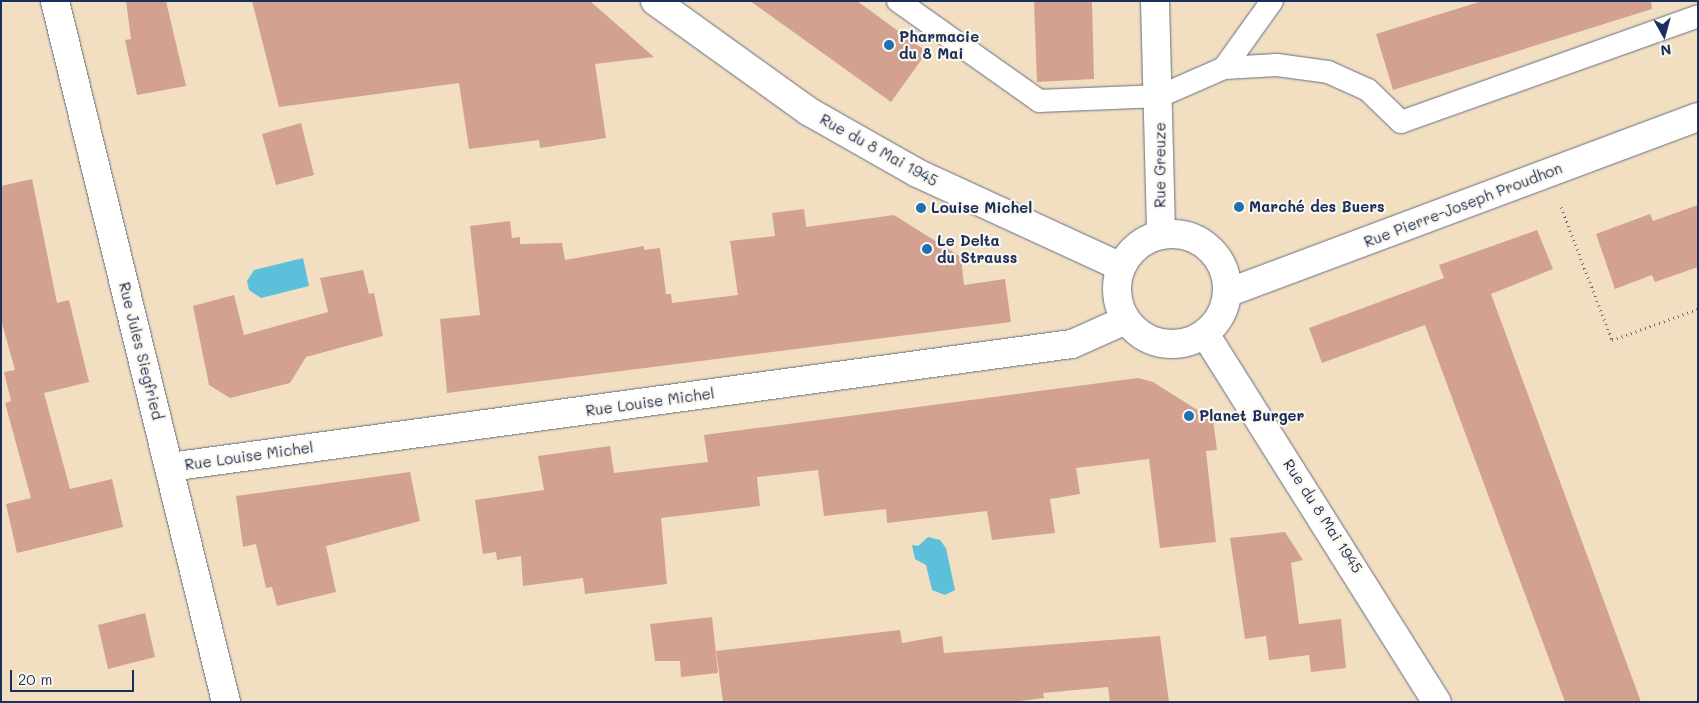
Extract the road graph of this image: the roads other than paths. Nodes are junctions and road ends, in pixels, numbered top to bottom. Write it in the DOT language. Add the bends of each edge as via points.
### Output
graph roads {
  1 [pos="55,1"];
  2 [pos="655,1"];
  3 [pos="898,1"];
  4 [pos="1155,1"];
  5 [pos="1272,1"];
  6 [pos="1698,16"];
  7 [pos="1224,68"];
  8 [pos="1160,96"];
  9 [pos="1698,117"];
  10 [pos="1161,235"];
  11 [pos="1121,267"];
  12 [pos="1228,293"];
  13 [pos="1126,320"];
  14 [pos="1205,334"];
  15 [pos="170,467"];
  16 [pos="226,702"];
  17 [pos="1437,702"];
  1 -- 15 [label="street, Rue Jules Siegfried"];
  2 -- 11 [label="street, Rue du 8 Mai 1945" via="808,111 917,173"];
  3 -- 8 [label="lane" via="1040,102"];
  4 -- 8 [label="street, Rue Greuze"];
  5 -- 7 [label="lane"];
  6 -- 7 [label="lane" via="1401,122 1368,90 1328,72 1277,65"];
  7 -- 8 [label="lane"];
  8 -- 10 [label="street, Rue Greuze"];
  9 -- 12 [label="street, Rue Pierre-Joseph Proudhon"];
  10 -- 11 [label="street" via="1137,246"];
  10 -- 12 [label="street" via="1194,238 1209,248 1220,260"];
  11 -- 13 [label="street" via="1118,302"];
  12 -- 14 [label="street" via="1224,309"];
  13 -- 14 [label="street" via="1154,341 1189,342"];
  13 -- 15 [label="street, Rue Louise Michel" via="1072,344"];
  14 -- 17 [label="street, Rue du 8 Mai 1945" via="1402,639"];
  15 -- 16 [label="street, Rue Jules Siegfried"];
}
